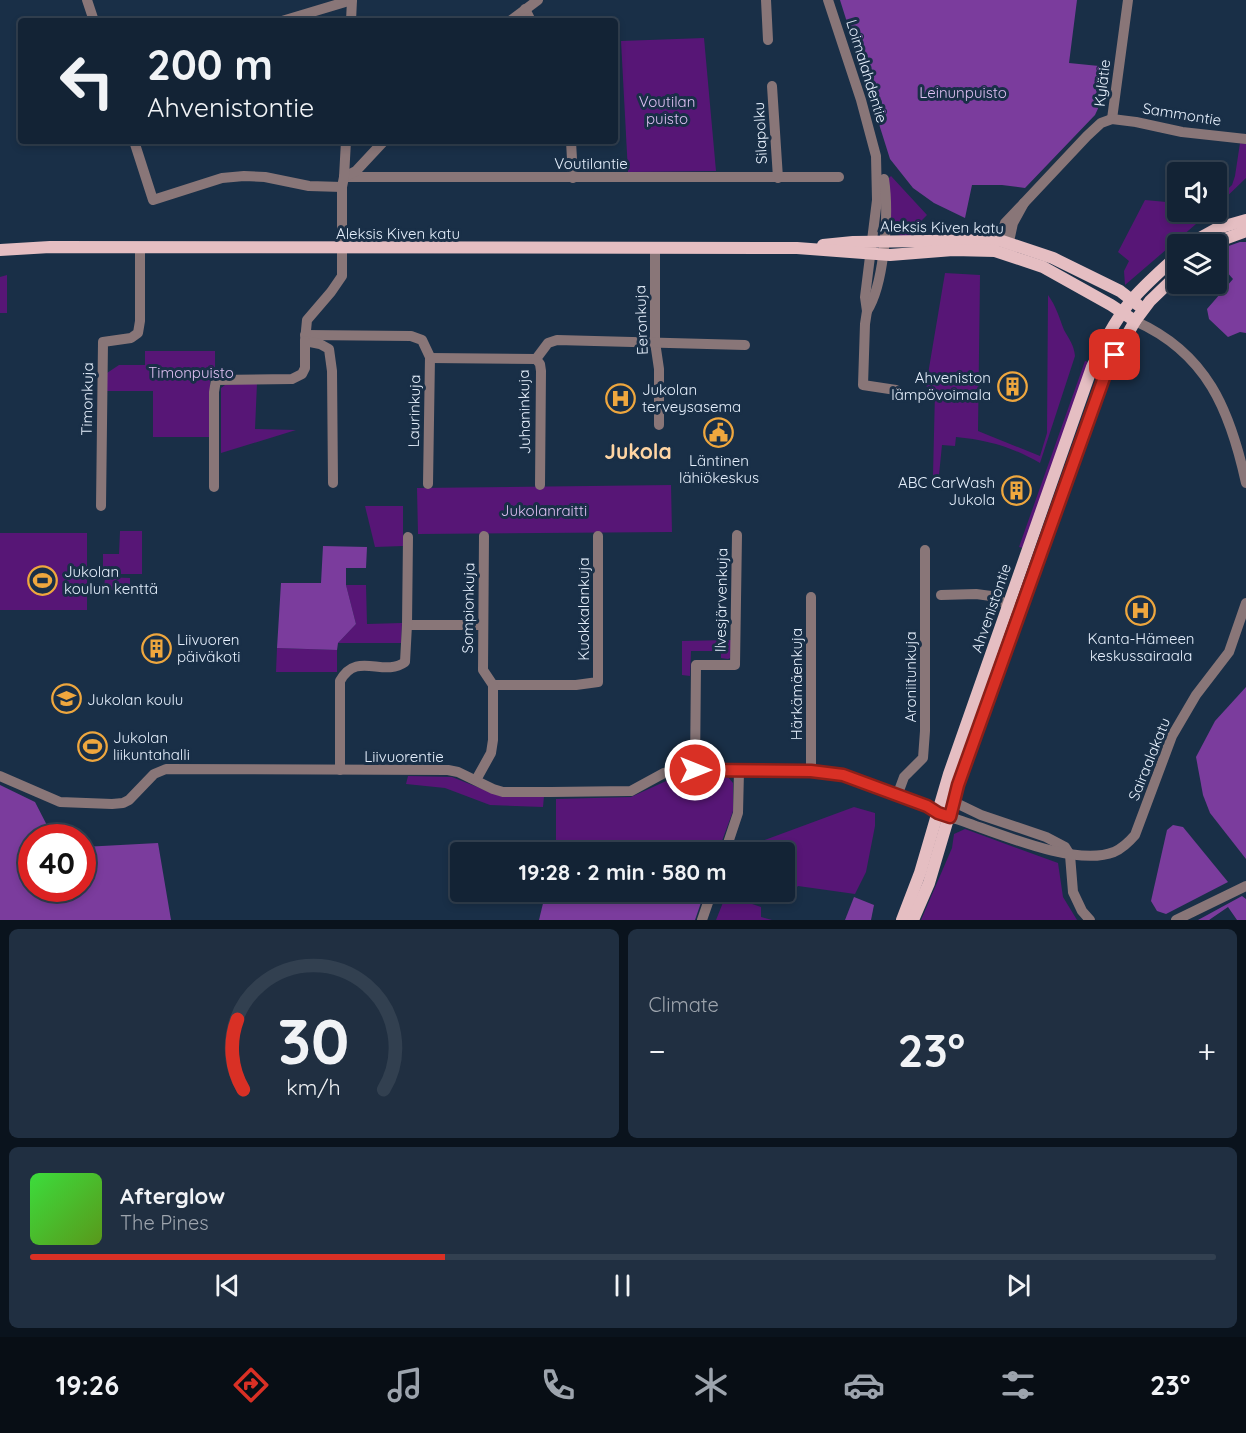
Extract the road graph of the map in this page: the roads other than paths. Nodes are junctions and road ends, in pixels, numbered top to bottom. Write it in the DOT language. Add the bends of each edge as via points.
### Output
graph roads {
  1 [pos="87,0"];
  2 [pos="352,0"];
  3 [pos="538,0"];
  4 [pos="766,0"];
  5 [pos="828,0"];
  6 [pos="1128,0"];
  7 [pos="525,9"];
  8 [pos="93,18"];
  9 [pos="292,18"];
  10 [pos="351,18"];
  11 [pos="514,18"];
  12 [pos="530,18"];
  13 [pos="768,40"];
  14 [pos="772,86"];
  15 [pos="1112,119"];
  16 [pos="1246,139"];
  17 [pos="135,144"];
  18 [pos="346,144"];
  19 [pos="381,144"];
  20 [pos="571,144"];
  21 [pos="839,177"];
  22 [pos="573,178"];
  23 [pos="778,178"];
  24 [pos="343,182"];
  25 [pos="1246,220"];
  26 [pos="1246,231"];
  27 [pos="1207,234"];
  28 [pos="1227,238"];
  29 [pos="1002,247"];
  30 [pos="140,248"];
  31 [pos="343,248"];
  32 [pos="877,248"];
  33 [pos="655,249"];
  34 [pos="0,250"];
  35 [pos="1167,266"];
  36 [pos="1167,285"];
  37 [pos="1132,300"];
  38 [pos="1143,310"];
  39 [pos="1122,312"];
  40 [pos="1135,321"];
  41 [pos="1157,330"];
  42 [pos="305,338"];
  43 [pos="655,342"];
  44 [pos="745,345"];
  45 [pos="430,358"];
  46 [pos="536,359"];
  47 [pos="896,390"];
  48 [pos="659,425"];
  49 [pos="333,483"];
  50 [pos="1246,483"];
  51 [pos="428,484"];
  52 [pos="540,485"];
  53 [pos="214,487"];
  54 [pos="101,506"];
  55 [pos="737,535"];
  56 [pos="484,536"];
  57 [pos="598,536"];
  58 [pos="408,537"];
  59 [pos="925,550"];
  60 [pos="940,596"];
  61 [pos="811,597"];
  62 [pos="1246,603"];
  63 [pos="1008,606"];
  64 [pos="1021,612"];
  65 [pos="483,624"];
  66 [pos="407,625"];
  67 [pos="493,685"];
  68 [pos="340,770"];
  69 [pos="695,770"];
  70 [pos="739,771"];
  71 [pos="811,771"];
  72 [pos="0,776"];
  73 [pos="476,780"];
  74 [pos="897,796"];
  75 [pos="948,801"];
  76 [pos="927,806"];
  77 [pos="944,815"];
  78 [pos="728,842"];
  79 [pos="1070,855"];
  80 [pos="1246,886"];
  81 [pos="708,902"];
  82 [pos="702,920"];
  83 [pos="902,920"];
  84 [pos="914,920"];
  85 [pos="1090,920"];
  86 [pos="1176,920"];
  1 -- 8 [label="street"];
  2 -- 9 [label="street"];
  2 -- 10 [label="street"];
  3 -- 7 [label="street"];
  4 -- 13 [label="street"];
  5 -- 32 [label="street, Loimalahdentie" via="875,151"];
  6 -- 15 [label="street, Kylätie"];
  7 -- 11 [label="street"];
  7 -- 12 [label="street"];
  14 -- 23 [label="street, Silapolku"];
  15 -- 16 [label="street, Sammontie"];
  15 -- 29 [label="street, Kylätie" via="1087,136 1024,203"];
  17 -- 24 [label="street, Voutilantie" via="153,200 222,178 265,177 309,186"];
  18 -- 24 [label="street"];
  19 -- 24 [label="street"];
  20 -- 22 [label="street"];
  21 -- 23 [label="street, Voutilantie"];
  22 -- 23 [label="street, Voutilantie"];
  22 -- 24 [label="street, Voutilantie"];
  24 -- 31 [label="street"];
  25 -- 27 [label="main road"];
  26 -- 28 [label="main road"];
  29 -- 32 [label="main road, Aleksis Kiven katu"];
  29 -- 37 [label="main road, Aleksis Kiven katu" via="1053,258"];
  29 -- 39 [label="main road, Aleksis Kiven katu"];
  30 -- 31 [label="main road, Aleksis Kiven katu"];
  30 -- 34 [label="main road, Aleksis Kiven katu"];
  30 -- 54 [label="street, Timonkuja" via="138,333 131,338 103,342"];
  31 -- 33 [label="main road, Aleksis Kiven katu"];
  31 -- 42 [label="street" via="342,276 307,320"];
  32 -- 33 [label="main road, Aleksis Kiven katu"];
  32 -- 47 [label="street, Loimalahdentie" via="865,297 863,385"];
  33 -- 43 [label="street, Eeronkuja"];
  35 -- 37 [label="main road, Ahvenistontie"];
  36 -- 38 [label="main road, Ahvenistontie"];
  37 -- 38 [label="main road, Aleksis Kiven katu"];
  37 -- 39 [label="main road, Ahvenistontie"];
  38 -- 40 [label="main road, Ahvenistontie"];
  38 -- 41 [label="street"];
  39 -- 40 [label="main road, Aleksis Kiven katu"];
  39 -- 63 [label="main road, Ahvenistontie" via="1092,367"];
  40 -- 41 [label="street"];
  40 -- 64 [label="main road, Ahvenistontie" via="1106,372"];
  41 -- 50 [label="street" via="1203,372 1231,426"];
  42 -- 45 [label="street, Laurinkuja" via="411,336 422,340"];
  42 -- 49 [label="street" via="329,349"];
  42 -- 53 [label="street" via="305,368 292,379 216,380"];
  43 -- 44 [label="street, Juhaninkuja"];
  43 -- 46 [label="street, Juhaninkuja" via="557,340 548,343"];
  43 -- 48 [label="street, Eeronkuja"];
  45 -- 46 [label="street"];
  45 -- 51 [label="street, Laurinkuja"];
  46 -- 52 [label="street, Juhaninkuja" via="541,371"];
  55 -- 69 [label="street, Ilvesjärvenkuja" via="735,665 696,665"];
  56 -- 65 [label="street, Sompionkuja"];
  57 -- 67 [label="street, Kuokkalankuja" via="598,681 576,685"];
  58 -- 66 [label="street"];
  59 -- 74 [label="street, Aroniitunkuja" via="923,758 904,777"];
  60 -- 63 [label="street" via="991,596"];
  61 -- 71 [label="street, Härkämäenkuja"];
  62 -- 79 [label="street, Sairaalakatu" via="1229,652 1196,695 1172,736 1135,835 1113,852"];
  63 -- 64 [label="street"];
  63 -- 75 [label="main road, Ahvenistontie"];
  64 -- 75 [label="main road, Ahvenistontie"];
  65 -- 66 [label="street"];
  65 -- 67 [label="street, Sompionkuja" via="483,670"];
  66 -- 68 [label="street" via="405,662 399,666 355,665 340,681"];
  67 -- 73 [label="street, Sompionkuja" via="491,753"];
  68 -- 72 [label="street, Liivuorentie" via="166,769 154,774 129,800 112,804 60,802"];
  68 -- 73 [label="street, Liivuorentie" via="448,770"];
  69 -- 70 [label="street, Liivuorentie"];
  69 -- 73 [label="street, Liivuorentie" via="669,771 626,792 503,792"];
  70 -- 71 [label="street, Liivuorentie"];
  70 -- 78 [label="street" via="738,813"];
  71 -- 74 [label="street, Liivuorentie" via="843,775"];
  74 -- 76 [label="street, Liivuorentie"];
  75 -- 76 [label="street"];
  75 -- 77 [label="main road, Ahvenistontie"];
  75 -- 79 [label="street" via="1055,841"];
  76 -- 77 [label="street, Liivuorentie"];
  77 -- 79 [label="street, Sairaalakatu"];
  77 -- 83 [label="main road, Ahvenistontie"];
  77 -- 84 [label="main road, Ahvenistontie" via="929,883"];
  79 -- 85 [label="street" via="1072,892"];
  80 -- 86 [label="street"];
  81 -- 82 [label="street"];
}
